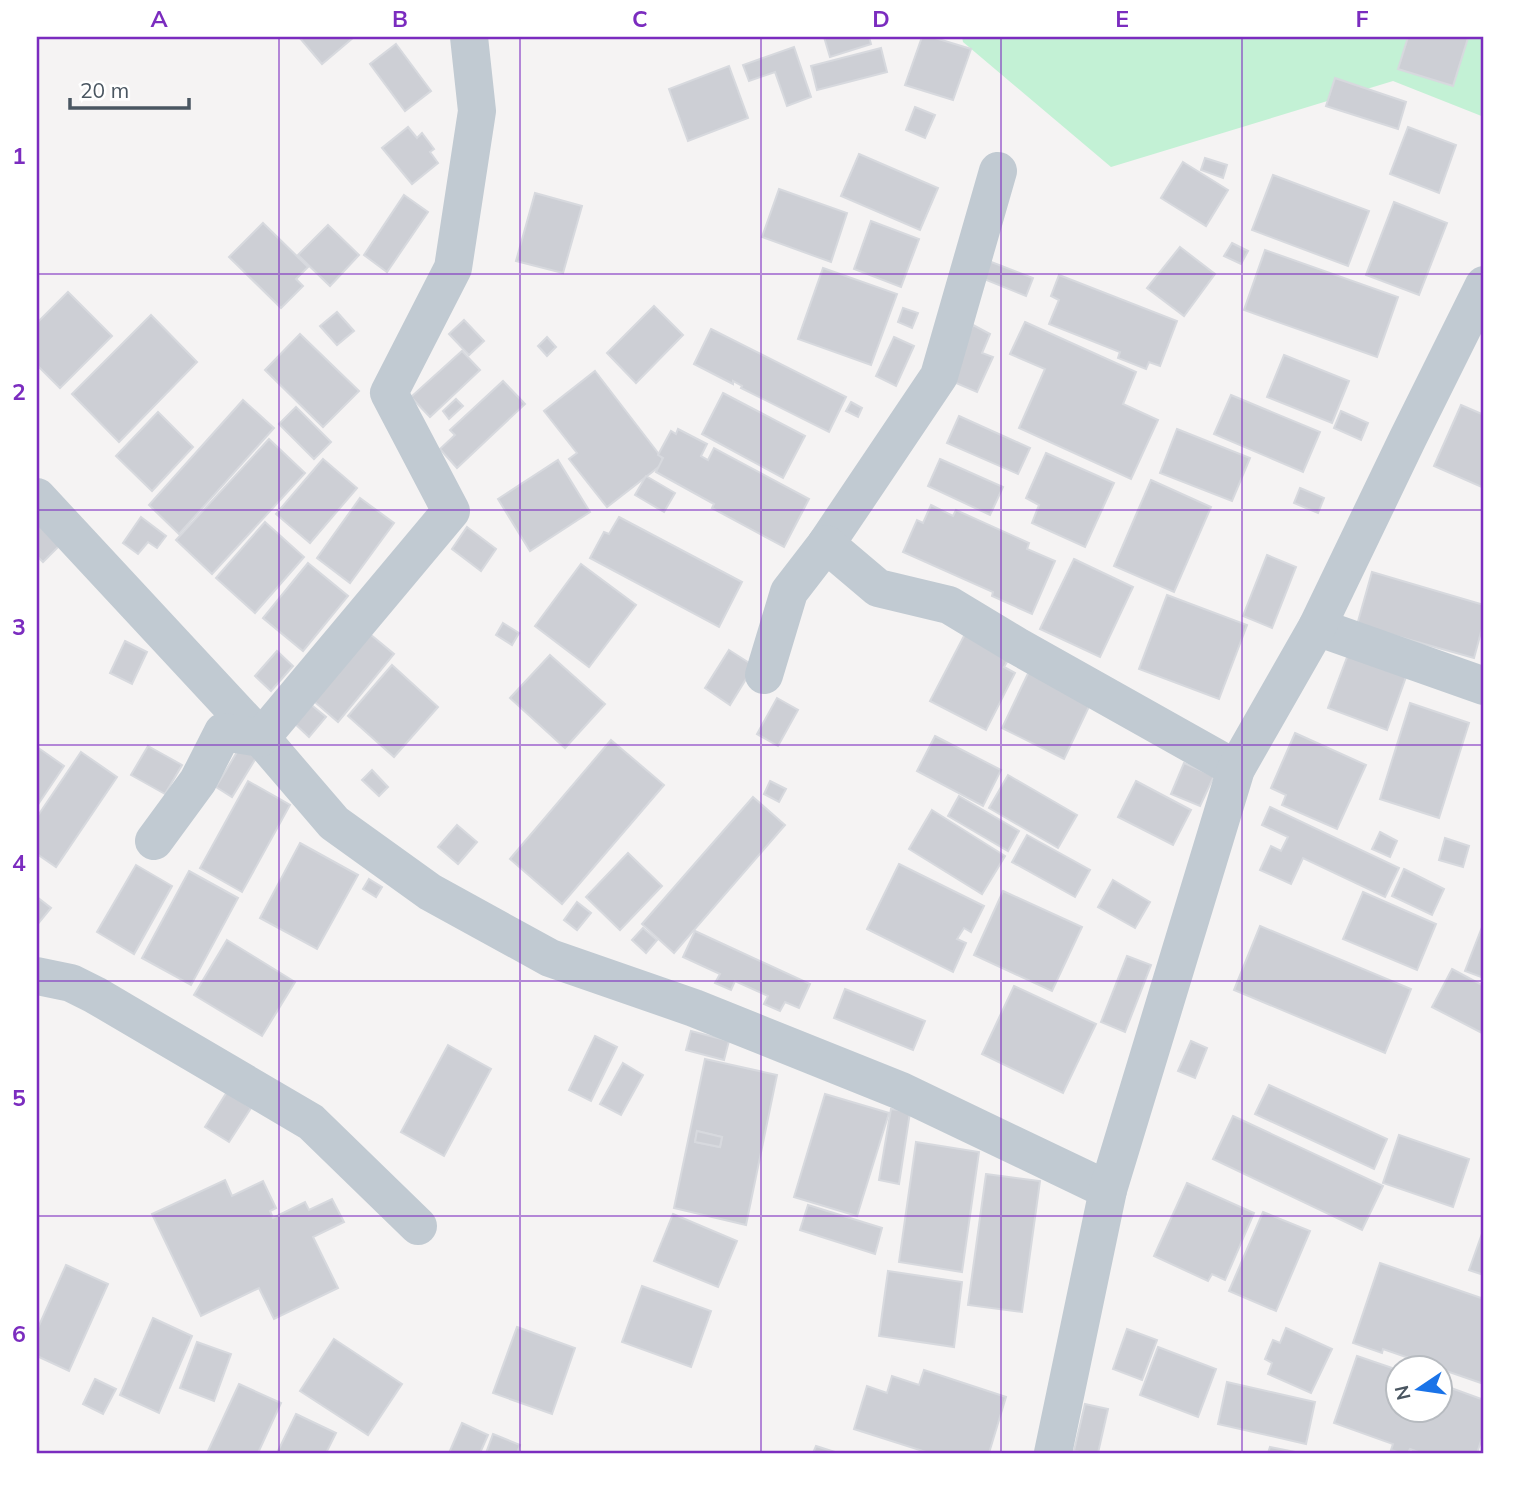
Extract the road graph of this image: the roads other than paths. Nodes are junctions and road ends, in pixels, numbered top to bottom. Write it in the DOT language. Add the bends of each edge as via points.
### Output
graph roads {
  1 [pos="468,37"];
  2 [pos="998,171"];
  3 [pos="1484,285"];
  4 [pos="37,497"];
  5 [pos="826,544"];
  6 [pos="1317,627"];
  7 [pos="764,676"];
  8 [pos="1484,686"];
  9 [pos="261,738"];
  10 [pos="1236,769"];
  11 [pos="154,841"];
  12 [pos="37,976"];
  13 [pos="1108,1189"];
  14 [pos="418,1226"];
  15 [pos="1053,1453"];
  1 -- 9 [label="street" via="477,111 453,268 389,393 451,511"];
  2 -- 5 [label="street" via="939,376"];
  3 -- 6 [label="street"];
  4 -- 9 [label="street"];
  5 -- 7 [label="street" via="789,592"];
  5 -- 10 [label="street" via="878,588 949,605"];
  6 -- 8 [label="street"];
  6 -- 10 [label="street"];
  9 -- 11 [label="street" via="223,732 198,781"];
  9 -- 13 [label="street" via="334,823 430,892 550,958 694,1008 901,1091"];
  10 -- 13 [label="street"];
  12 -- 14 [label="street" via="71,983 95,995 311,1122"];
  13 -- 15 [label="street"];
}
